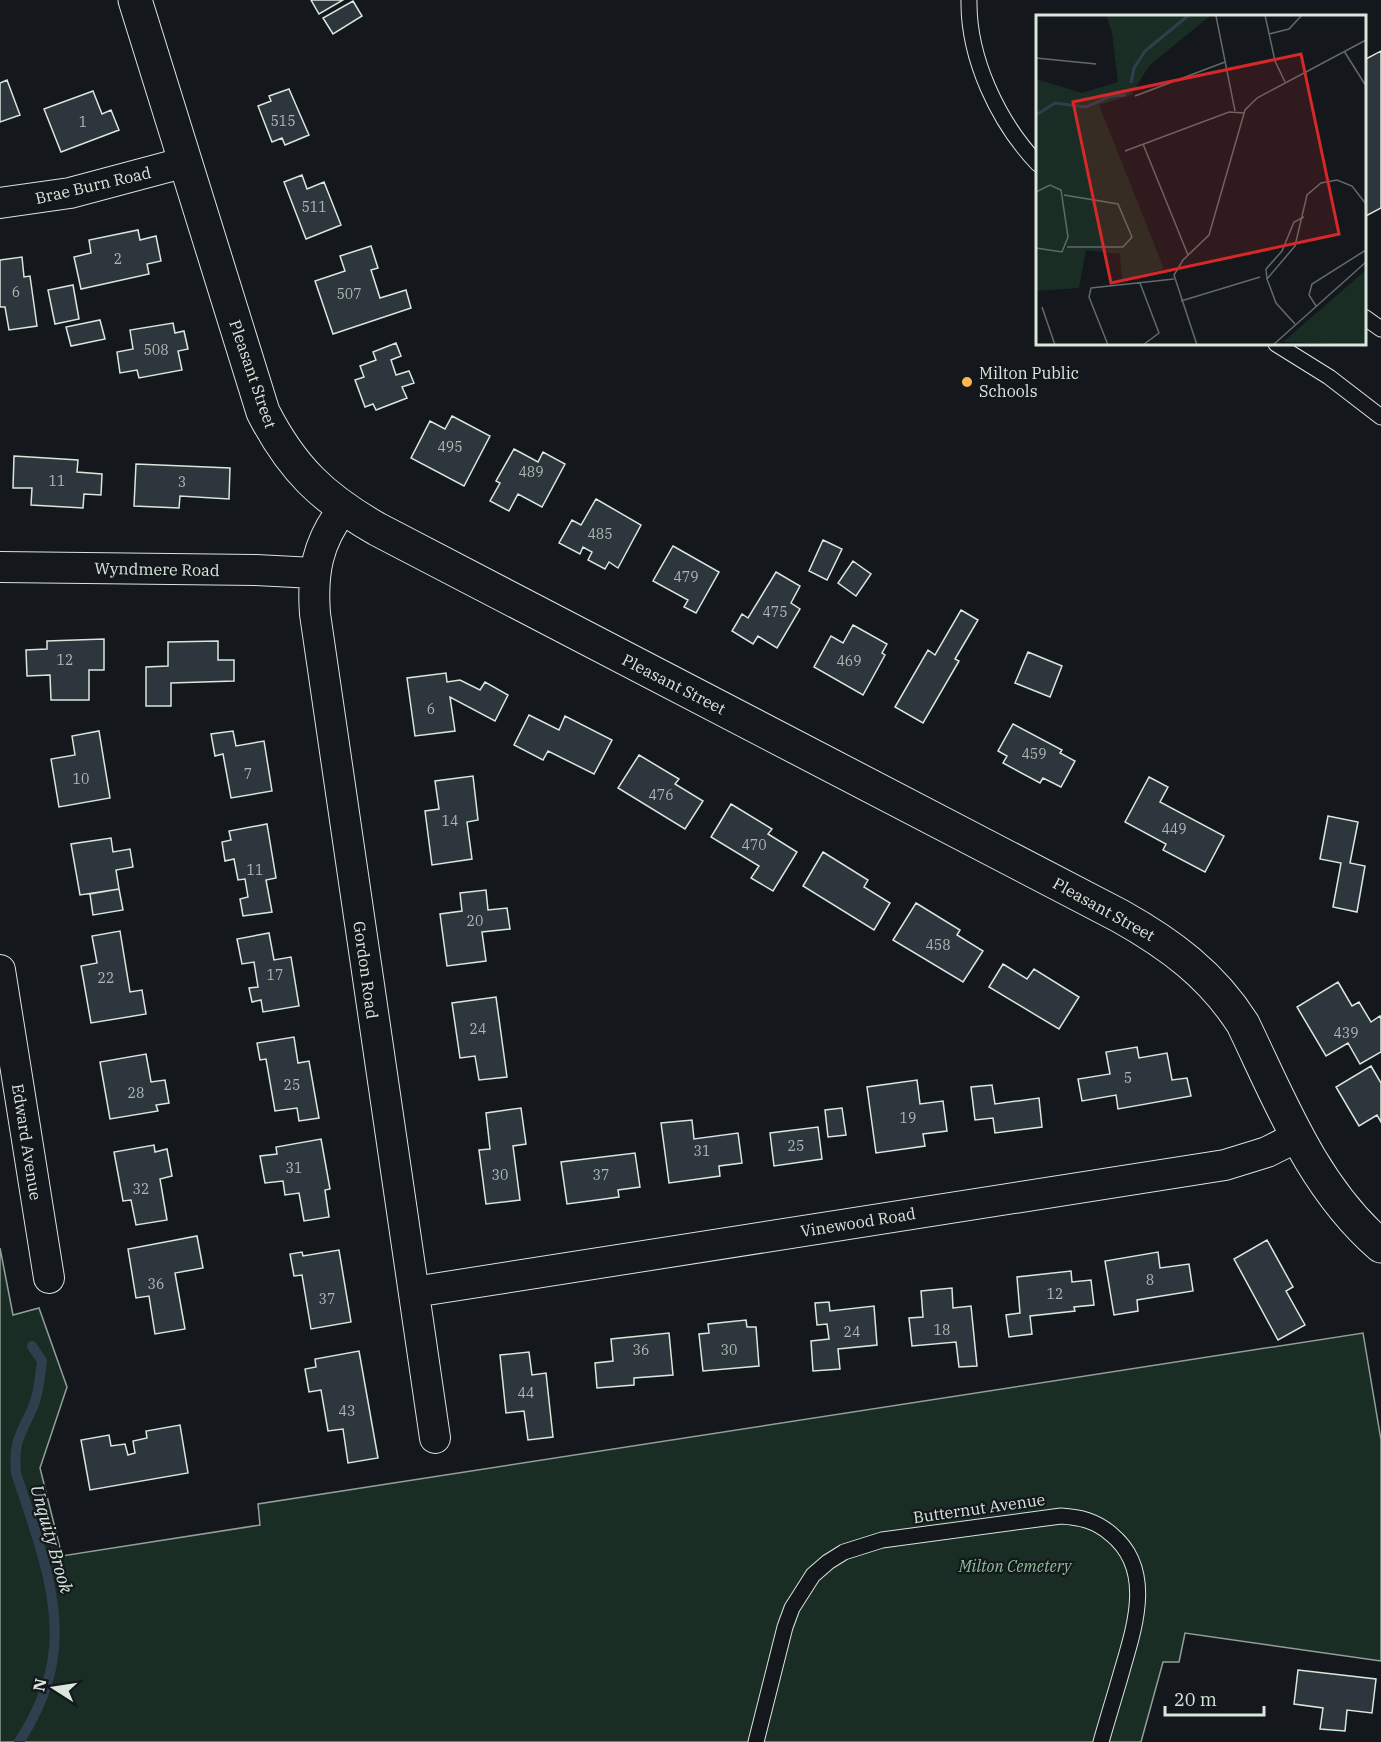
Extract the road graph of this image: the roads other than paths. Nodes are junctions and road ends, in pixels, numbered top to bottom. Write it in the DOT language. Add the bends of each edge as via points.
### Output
graph roads {
  1 [pos="135,0"];
  2 [pos="969,0"];
  3 [pos="1036,161"];
  4 [pos="186,162"];
  5 [pos="0,203"];
  6 [pos="1366,318"];
  7 [pos="1381,328"];
  8 [pos="1278,345"];
  9 [pos="1381,417"];
  10 [pos="343,509"];
  11 [pos="0,567"];
  12 [pos="315,573"];
  13 [pos="0,970"];
  14 [pos="1297,1137"];
  15 [pos="1381,1246"];
  16 [pos="49,1278"];
  17 [pos="414,1292"];
  18 [pos="435,1438"];
  19 [pos="756,1742"];
  20 [pos="1101,1742"];
  1 -- 4 [label="street, Pleasant Street"];
  2 -- 3 [label="lane" via="971,31 985,78 1007,124"];
  4 -- 5 [label="street, Brae Burn Road" via="70,193"];
  4 -- 10 [label="street, Pleasant Street" via="263,412 297,466"];
  6 -- 7 [label="lane"];
  8 -- 9 [label="lane" via="1329,377"];
  10 -- 12 [label="street, Gordon Road" via="325,539"];
  10 -- 14 [label="street, Pleasant Street" via="1162,941 1183,955 1230,1004"];
  11 -- 12 [label="street, Wyndmere Road"];
  12 -- 17 [label="street, Gordon Road" via="318,640"];
  13 -- 16 [label="street, Edward Avenue"];
  14 -- 15 [label="street, Pleasant Street" via="1336,1197"];
  14 -- 17 [label="street, Vinewood Road" via="1268,1152 1225,1165"];
  17 -- 18 [label="street, Gordon Road"];
  19 -- 20 [label="lane, Butternut Avenue" via="792,1608 813,1575 828,1562 844,1552 882,1540 1061,1516 1092,1522 1119,1540 1138,1583 1136,1619"];
}
